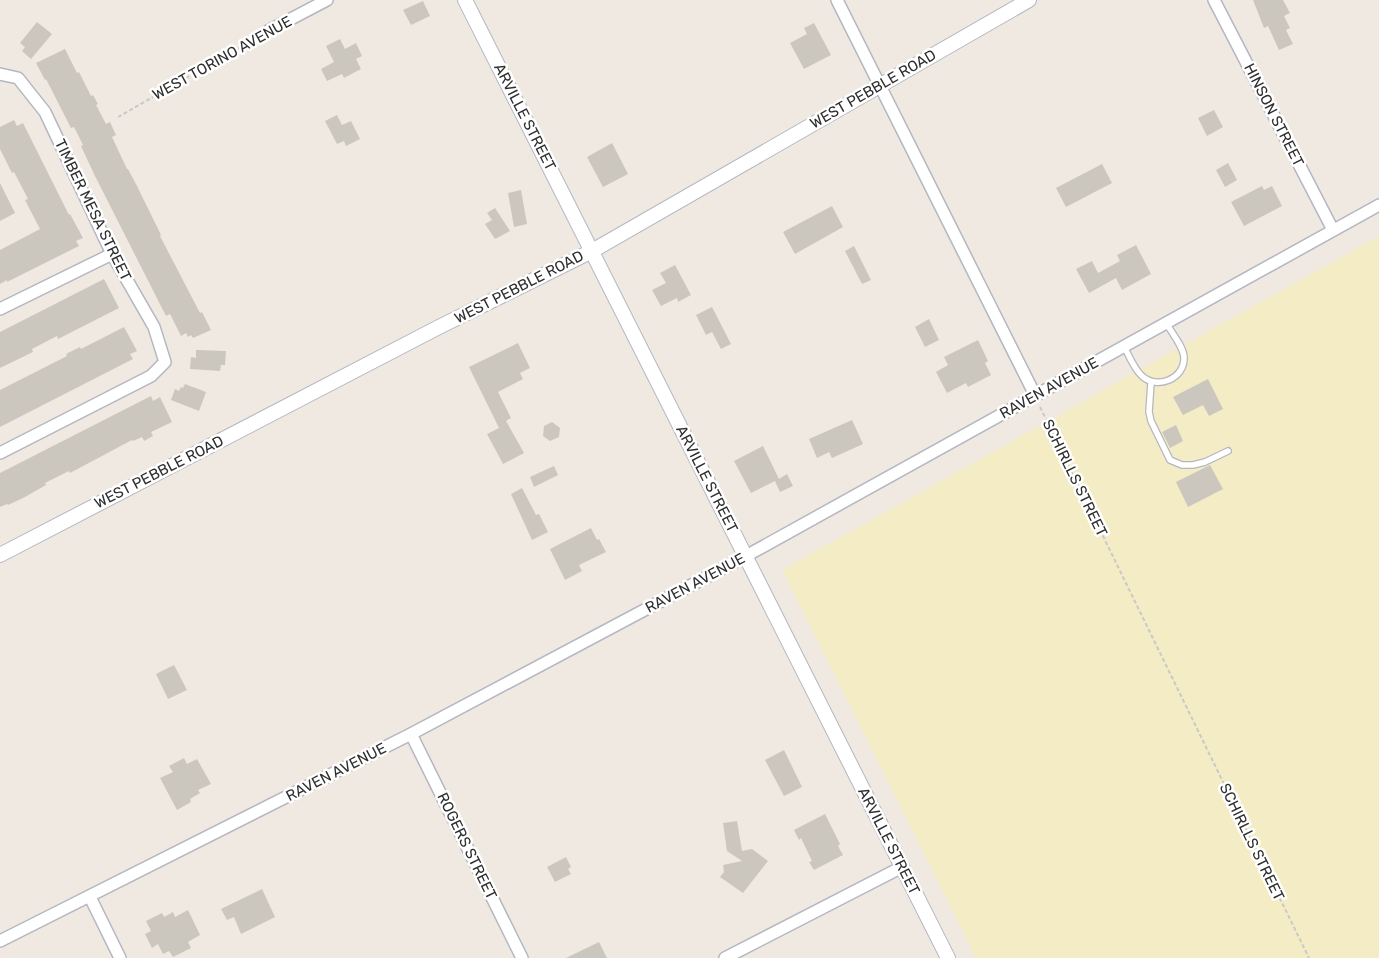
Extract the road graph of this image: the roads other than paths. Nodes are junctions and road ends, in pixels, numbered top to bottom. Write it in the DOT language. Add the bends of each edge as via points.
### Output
graph roads {
  1 [pos="327,0"];
  2 [pos="465,0"];
  3 [pos="837,0"];
  4 [pos="1028,0"];
  5 [pos="1214,0"];
  6 [pos="268,31"];
  7 [pos="1,73"];
  8 [pos="880,86"];
  9 [pos="1379,205"];
  10 [pos="1333,230"];
  11 [pos="592,251"];
  12 [pos="112,254"];
  13 [pos="0,310"];
  14 [pos="1166,323"];
  15 [pos="1124,346"];
  16 [pos="1151,382"];
  17 [pos="1035,396"];
  18 [pos="1228,452"];
  19 [pos="0,453"];
  20 [pos="0,555"];
  21 [pos="746,556"];
  22 [pos="411,734"];
  23 [pos="902,867"];
  24 [pos="90,897"];
  25 [pos="0,942"];
  26 [pos="120,958"];
  27 [pos="522,958"];
  28 [pos="725,958"];
  29 [pos="948,958"];
  1 -- 6 [label="street, WEST TORINO AVENUE"];
  2 -- 11 [label="street, ARVILLE STREET"];
  3 -- 8 [label="street"];
  4 -- 8 [label="street, WEST PEBBLE ROAD"];
  5 -- 10 [label="street, HINSON STREET"];
  7 -- 12 [label="street, TIMBER MESA STREET" via="18,78 45,112"];
  8 -- 11 [label="street, WEST PEBBLE ROAD"];
  8 -- 17 [label="street"];
  9 -- 10 [label="street, RAVEN AVENUE"];
  10 -- 14 [label="street, RAVEN AVENUE"];
  11 -- 20 [label="street, WEST PEBBLE ROAD"];
  11 -- 21 [label="street, ARVILLE STREET"];
  12 -- 13 [label="street"];
  12 -- 19 [label="street, TIMBER MESA STREET" via="154,327 165,362 150,376"];
  14 -- 15 [label="street, RAVEN AVENUE"];
  14 -- 16 [label="lane" via="1182,350 1183,364 1166,382"];
  15 -- 16 [label="lane" via="1140,374"];
  15 -- 17 [label="street, RAVEN AVENUE"];
  16 -- 18 [label="lane" via="1151,421 1170,460 1193,465"];
  17 -- 21 [label="street, RAVEN AVENUE"];
  21 -- 22 [label="street, RAVEN AVENUE"];
  21 -- 23 [label="street, ARVILLE STREET"];
  22 -- 24 [label="street, RAVEN AVENUE"];
  22 -- 27 [label="street, ROGERS STREET"];
  23 -- 28 [label="street"];
  23 -- 29 [label="street, ARVILLE STREET"];
  24 -- 25 [label="street, RAVEN AVENUE"];
  24 -- 26 [label="street"];
}
